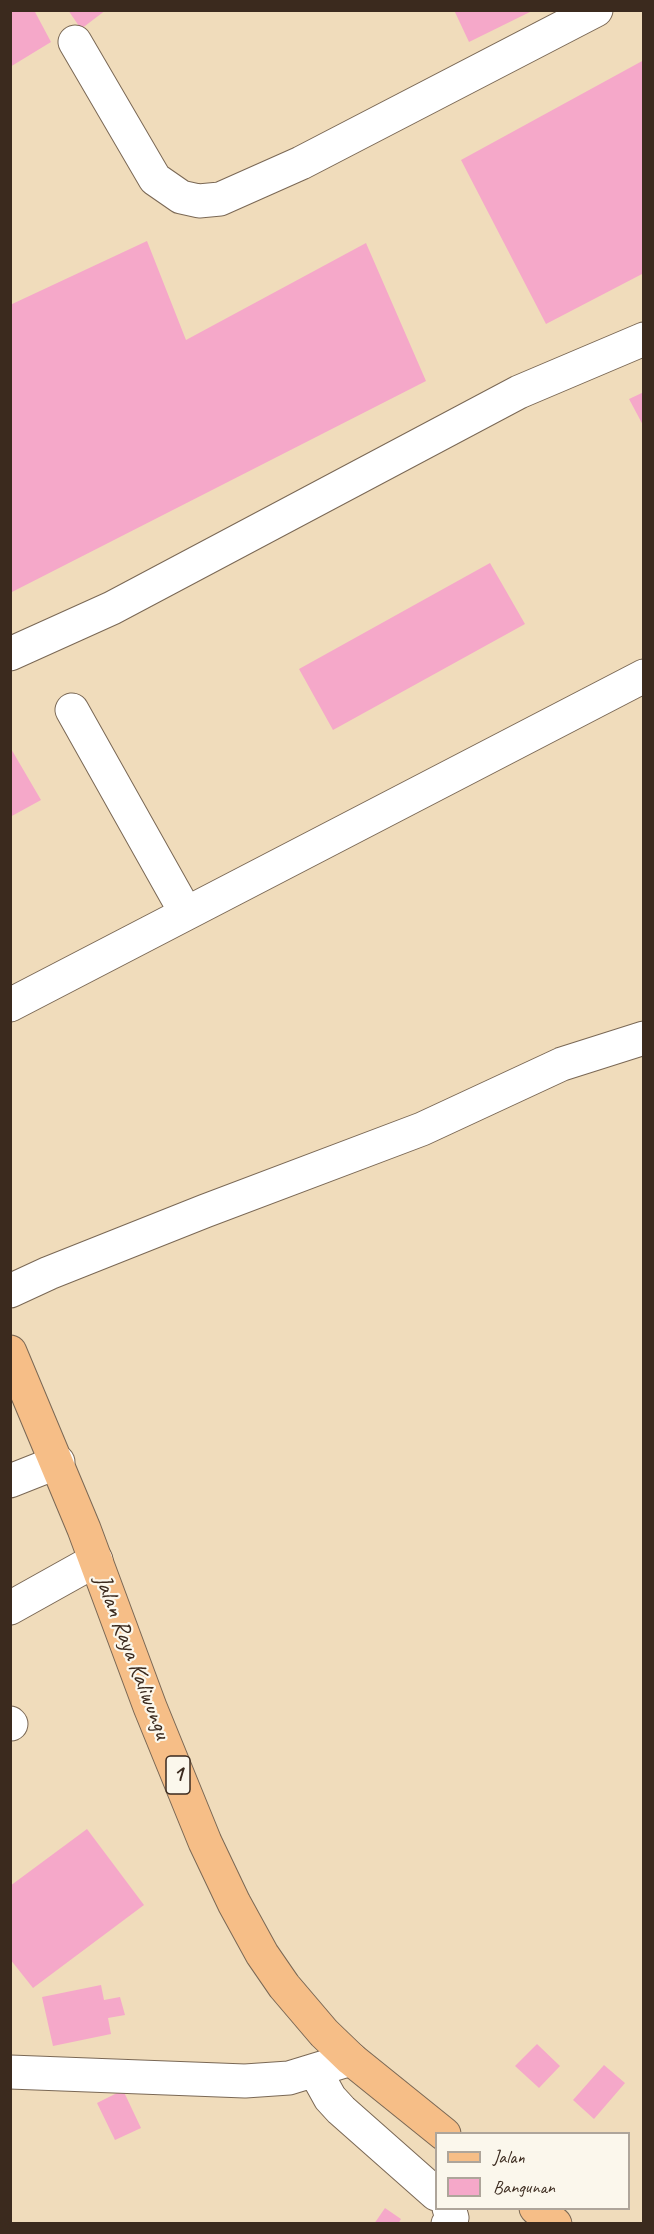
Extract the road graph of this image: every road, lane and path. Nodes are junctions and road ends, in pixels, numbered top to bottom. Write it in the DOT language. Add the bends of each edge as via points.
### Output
graph roads {
  1 [pos="596,10"];
  2 [pos="75,42"];
  3 [pos="644,339"];
  4 [pos="10,654"];
  5 [pos="644,676"];
  6 [pos="72,710"];
  7 [pos="186,913"];
  8 [pos="10,1005"];
  9 [pos="644,1038"];
  10 [pos="10,1291"];
  11 [pos="10,1352"];
  12 [pos="58,1462"];
  13 [pos="10,1481"];
  14 [pos="96,1560"];
  15 [pos="10,1608"];
  16 [pos="351,2059"];
  17 [pos="315,2071"];
  18 [pos="10,2072"];
  19 [pos="443,2132"];
  20 [pos="435,2193"];
  21 [pos="539,2210"];
  22 [pos="555,2223"];
  1 -- 2 [label="street" via="312,157 220,199 199,201 181,197 155,179"];
  3 -- 4 [label="street" via="519,392 122,603"];
  5 -- 7 [label="street"];
  6 -- 7 [label="street"];
  7 -- 8 [label="street"];
  9 -- 10 [label="street" via="562,1064 422,1129 205,1211"];
  11 -- 12 [label="main road, Jalan Raya Kaliwungu / 1"];
  12 -- 13 [label="street"];
  12 -- 14 [label="main road, Jalan Raya Kaliwungu / 1"];
  14 -- 15 [label="street"];
  14 -- 16 [label="main road, Jalan Raya Kaliwungu / 1" via="150,1707 234,1903 284,1986"];
  16 -- 17 [label="street"];
  16 -- 19 [label="main road, Jalan Raya Kaliwungu / 1"];
  17 -- 18 [label="street" via="289,2078 245,2081"];
  17 -- 20 [label="street" via="341,2110"];
  21 -- 22 [label="main road"];
}
